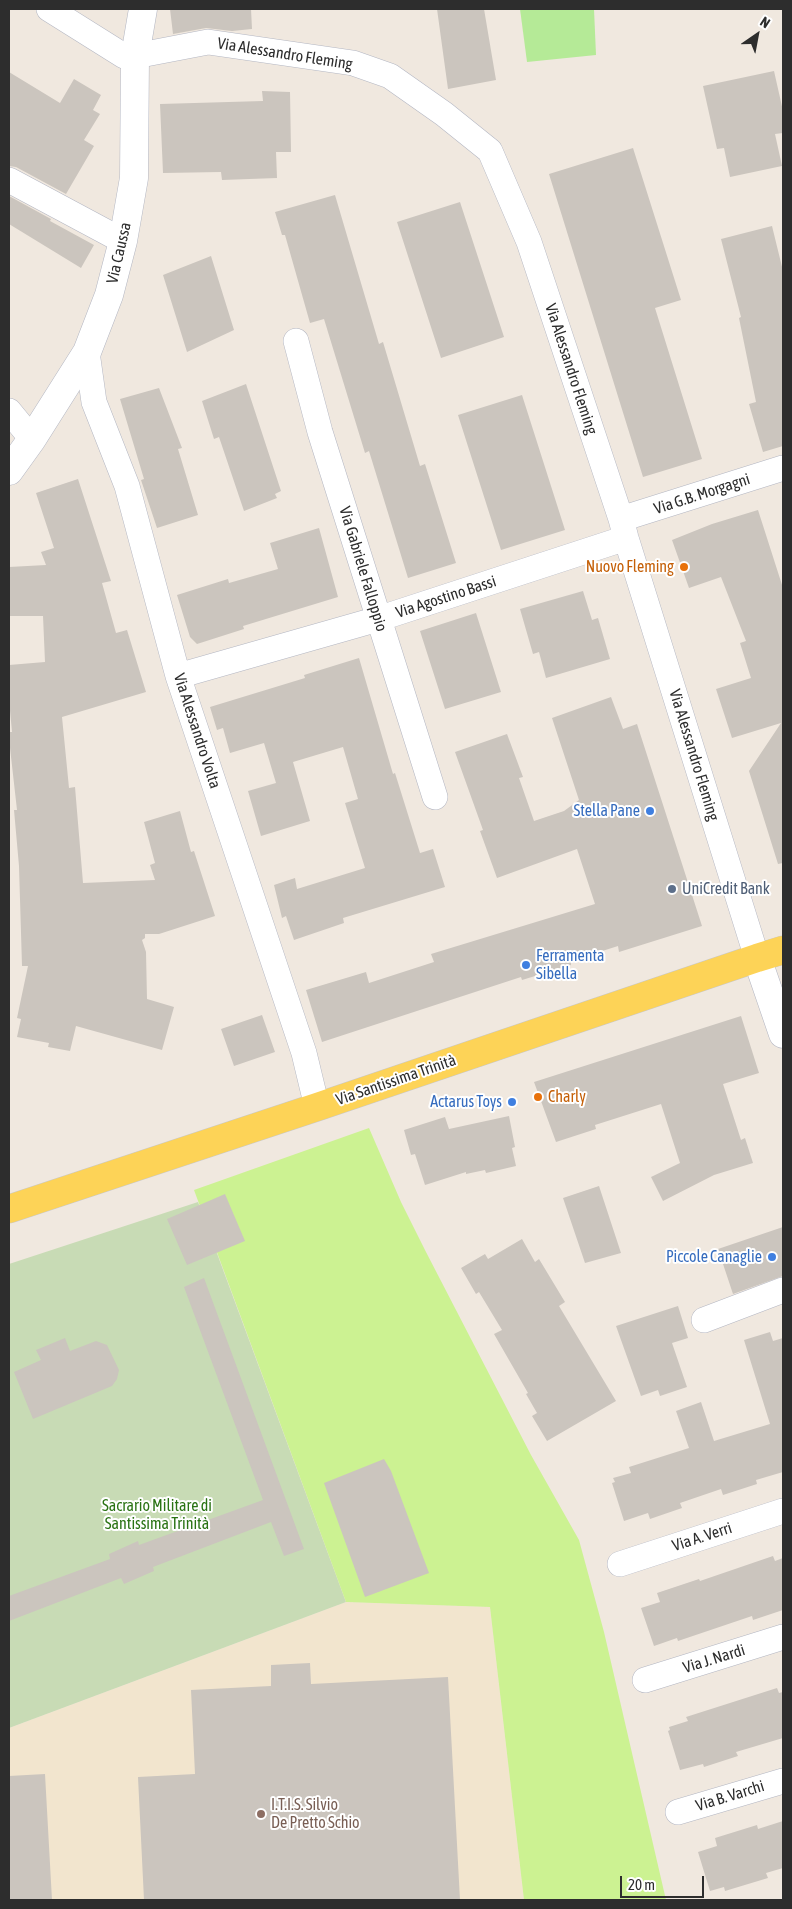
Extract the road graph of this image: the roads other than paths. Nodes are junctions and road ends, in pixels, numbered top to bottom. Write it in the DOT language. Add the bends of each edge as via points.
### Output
graph roads {
  1 [pos="49,9"];
  2 [pos="143,9"];
  3 [pos="135,56"];
  4 [pos="9,180"];
  5 [pos="123,241"];
  6 [pos="296,340"];
  7 [pos="87,352"];
  8 [pos="9,411"];
  9 [pos="32,440"];
  10 [pos="783,468"];
  11 [pos="9,470"];
  12 [pos="624,529"];
  13 [pos="378,619"];
  14 [pos="178,676"];
  15 [pos="435,797"];
  16 [pos="783,950"];
  17 [pos="757,958"];
  18 [pos="783,1034"];
  19 [pos="317,1107"];
  20 [pos="9,1209"];
  21 [pos="783,1290"];
  22 [pos="704,1320"];
  23 [pos="783,1511"];
  24 [pos="620,1564"];
  25 [pos="783,1637"];
  26 [pos="645,1680"];
  27 [pos="783,1781"];
  28 [pos="678,1812"];
  1 -- 3 [label="street" via="124,56"];
  2 -- 3 [label="street, Via Caussa"];
  3 -- 5 [label="street, Via Caussa" via="134,178"];
  3 -- 12 [label="street, Via Alessandro Fleming" via="208,42 353,63 390,76 490,151 529,242"];
  4 -- 5 [label="street"];
  5 -- 7 [label="street, Via Caussa" via="109,295"];
  6 -- 13 [label="street, Via Gabriele Falloppio" via="320,432"];
  7 -- 9 [label="street, Via Caussa"];
  7 -- 14 [label="street, Via Alessandro Volta" via="94,402 127,486"];
  8 -- 9 [label="street"];
  9 -- 11 [label="street, Via Caussa"];
  10 -- 12 [label="street, Via G.B. Morgagni"];
  12 -- 13 [label="street, Via Agostino Bassi"];
  12 -- 17 [label="street, Via Alessandro Fleming"];
  13 -- 14 [label="street, Via Agostino Bassi"];
  13 -- 15 [label="street, Via Gabriele Falloppio"];
  14 -- 19 [label="street, Via Alessandro Volta" via="304,1053"];
  16 -- 17 [label="main road, Via Santissima Trinità"];
  17 -- 18 [label="street"];
  17 -- 19 [label="main road, Via Santissima Trinità"];
  19 -- 20 [label="main road, Via Santissima Trinità"];
  21 -- 22 [label="street"];
  23 -- 24 [label="street, Via A. Verri"];
  25 -- 26 [label="street, Via J. Nardi"];
  27 -- 28 [label="street, Via B. Varchi"];
}
